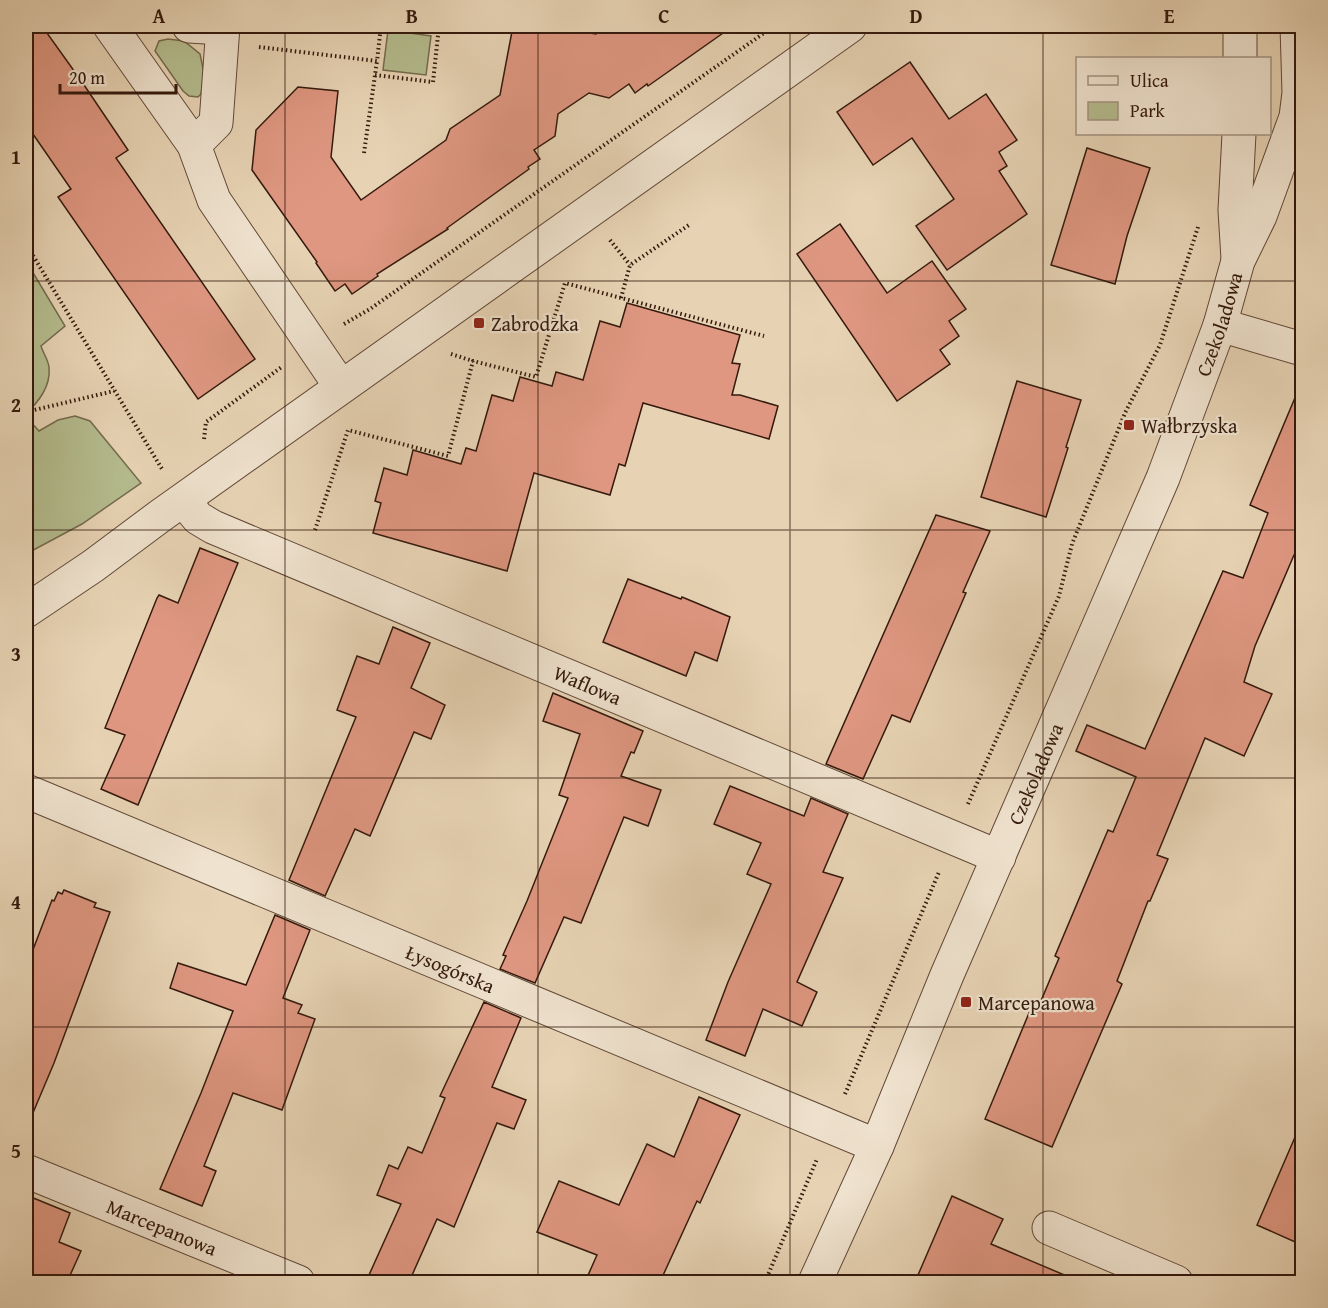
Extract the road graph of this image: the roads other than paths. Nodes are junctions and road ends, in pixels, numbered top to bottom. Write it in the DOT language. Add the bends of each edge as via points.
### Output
graph roads {
  1 [pos="189,26"];
  2 [pos="850,26"];
  3 [pos="1240,26"];
  4 [pos="1297,26"];
  5 [pos="121,29"];
  6 [pos="223,32"];
  7 [pos="1240,57"];
  8 [pos="1239,135"];
  9 [pos="194,145"];
  10 [pos="1238,261"];
  11 [pos="1220,325"];
  12 [pos="1302,349"];
  13 [pos="341,387"];
  14 [pos="184,501"];
  15 [pos="26,611"];
  16 [pos="26,790"];
  17 [pos="999,857"];
  18 [pos="877,1146"];
  19 [pos="26,1171"];
  20 [pos="1049,1228"];
  21 [pos="298,1282"];
  22 [pos="815,1282"];
  23 [pos="1176,1282"];
  1 -- 6 [label="street"];
  2 -- 13 [label="street"];
  3 -- 7 [label="street"];
  4 -- 10 [label="street, Czekoladowa" via="1296,117 1260,216"];
  5 -- 9 [label="street"];
  6 -- 9 [label="street" via="216,123"];
  8 -- 10 [label="street, Czekoladowa" via="1235,210"];
  9 -- 13 [label="street" via="214,200"];
  10 -- 11 [label="street, Czekoladowa"];
  11 -- 12 [label="street"];
  11 -- 17 [label="street, Czekoladowa" via="1163,478"];
  13 -- 14 [label="street"];
  14 -- 15 [label="street"];
  14 -- 17 [label="street, Waflowa" via="198,518 213,527"];
  16 -- 18 [label="street, Łysogórska"];
  17 -- 18 [label="street, Czekoladowa"];
  18 -- 22 [label="street, Czekoladowa"];
  19 -- 21 [label="street, Marcepanowa"];
  20 -- 23 [label="street"];
}
